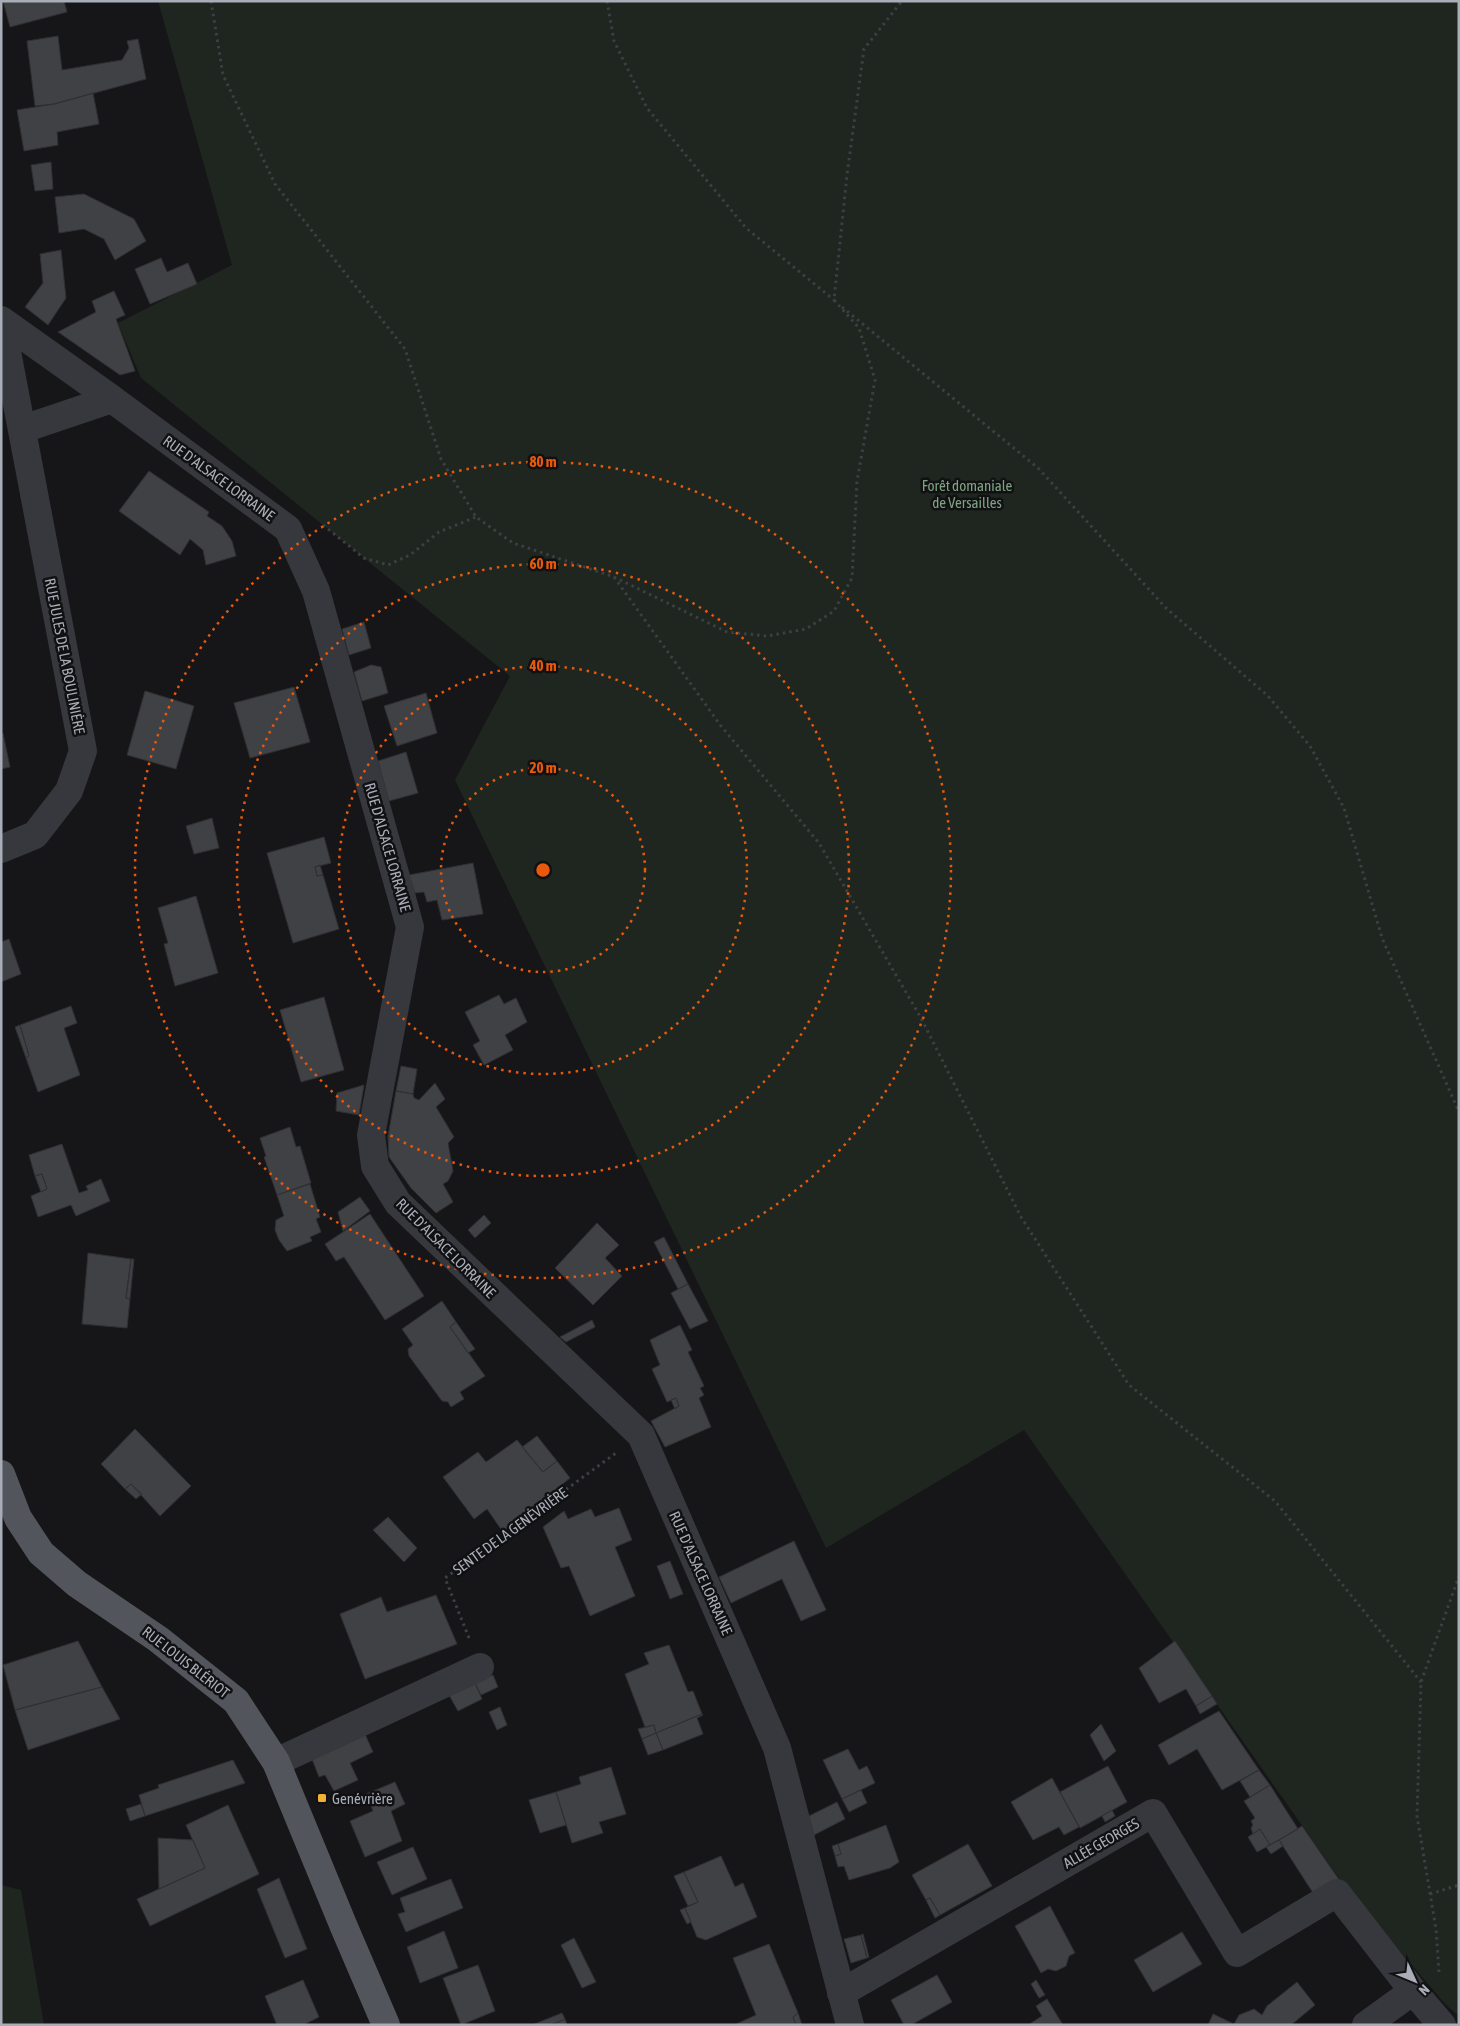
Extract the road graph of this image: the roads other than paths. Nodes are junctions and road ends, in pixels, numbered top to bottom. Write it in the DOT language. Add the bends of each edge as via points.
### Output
graph roads {
  1 [pos="1,320"];
  2 [pos="112,399"];
  3 [pos="23,429"];
  4 [pos="1,849"];
  5 [pos="1,1474"];
  6 [pos="480,1667"];
  7 [pos="276,1762"];
  8 [pos="1413,1991"];
  9 [pos="841,1992"];
  10 [pos="386,2025"];
  11 [pos="850,2025"];
  12 [pos="1366,2025"];
  13 [pos="1442,2025"];
  1 -- 2 [label="street, RUE D'ALSACE LORRAINE"];
  1 -- 3 [label="street, RUE JULES DE LA BOULINIÈRE"];
  2 -- 3 [label="street"];
  2 -- 9 [label="street, RUE D'ALSACE LORRAINE" via="288,529 316,591 410,927 371,1135 375,1166 398,1203 641,1435 777,1748"];
  3 -- 4 [label="street, RUE JULES DE LA BOULINIÈRE" via="83,751 69,792 36,835"];
  5 -- 7 [label="main road, RUE LOUIS BLÉRIOT" via="18,1518 41,1554 76,1584 158,1639 236,1702"];
  6 -- 7 [label="street"];
  7 -- 10 [label="main road, RUE LOUIS BLÉRIOT"];
  8 -- 9 [label="street, ALLÉE GEORGES" via="1337,1892 1237,1952 1153,1813"];
  8 -- 12 [label="street"];
  8 -- 13 [label="street"];
  9 -- 11 [label="street, RUE D'ALSACE LORRAINE"];
}
